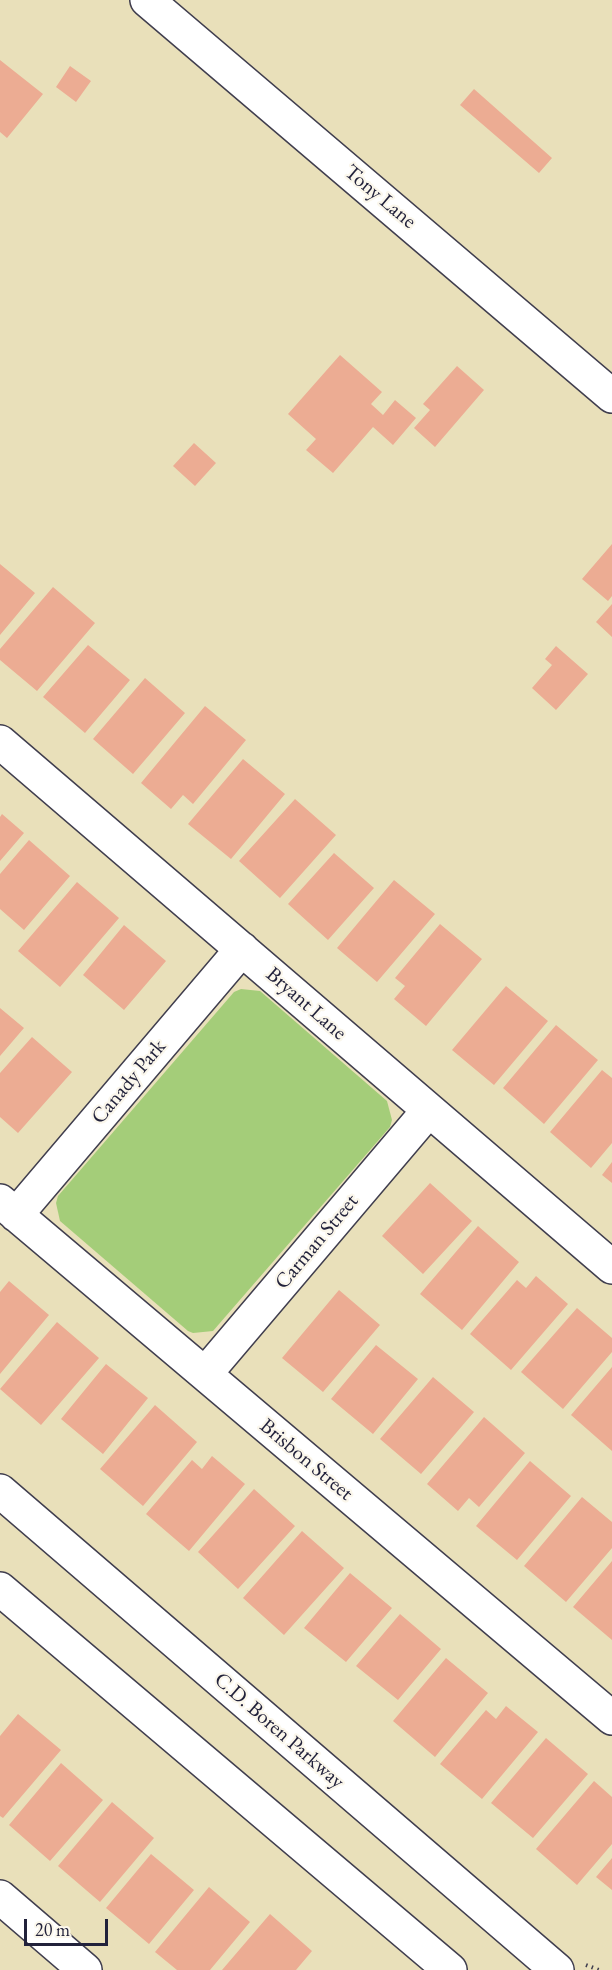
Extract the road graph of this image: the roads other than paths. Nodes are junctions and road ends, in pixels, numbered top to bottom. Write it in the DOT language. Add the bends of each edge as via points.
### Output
graph roads {
  1 [pos="147,0"];
  2 [pos="612,396"];
  3 [pos="0,742"];
  4 [pos="242,949"];
  5 [pos="429,1110"];
  6 [pos="8,1208"];
  7 [pos="612,1267"];
  8 [pos="205,1374"];
  9 [pos="0,1491"];
  10 [pos="0,1589"];
  11 [pos="612,1718"];
  12 [pos="0,1897"];
  13 [pos="85,1970"];
  14 [pos="450,1970"];
  15 [pos="557,1970"];
  1 -- 2 [label="street, Tony Lane"];
  3 -- 4 [label="street, Bryant Lane"];
  4 -- 5 [label="street, Bryant Lane"];
  4 -- 6 [label="street, Canady Park"];
  5 -- 7 [label="street, Bryant Lane"];
  5 -- 8 [label="street, Carman Street"];
  6 -- 8 [label="street, Brisbon Street"];
  8 -- 11 [label="street, Brisbon Street"];
  9 -- 15 [label="street, C.D. Boren Parkway"];
  10 -- 14 [label="street"];
  12 -- 13 [label="street"];
}
